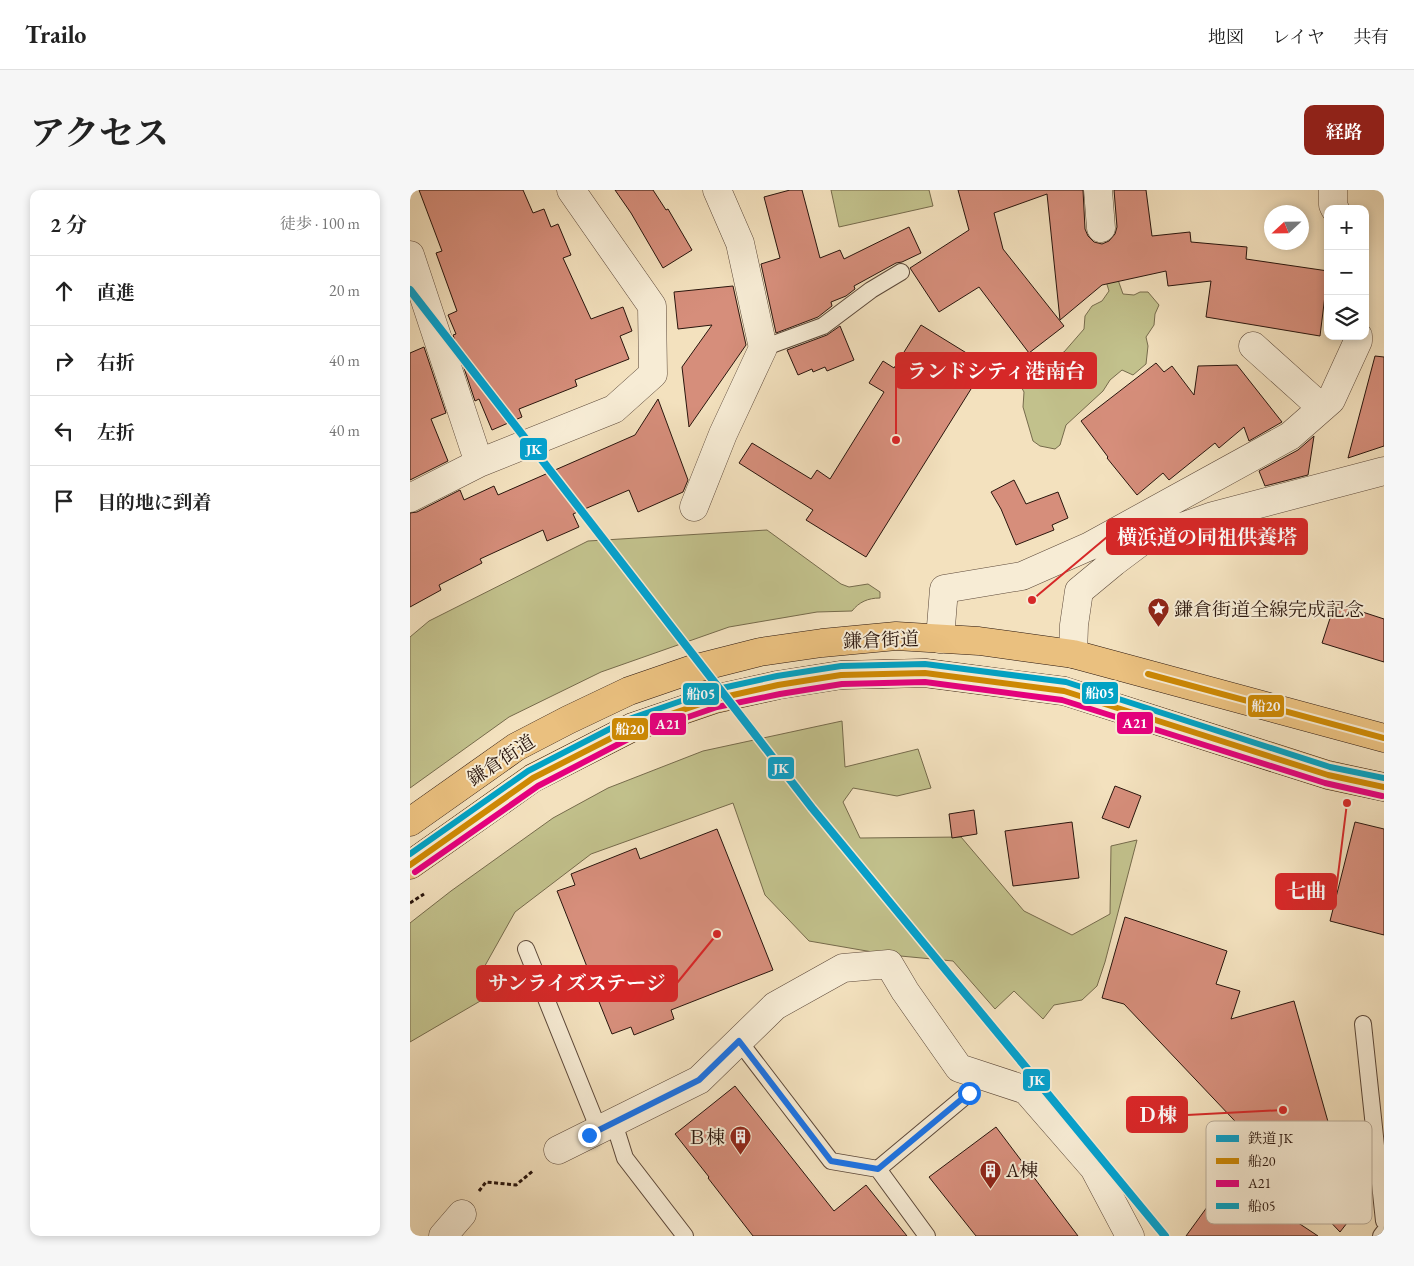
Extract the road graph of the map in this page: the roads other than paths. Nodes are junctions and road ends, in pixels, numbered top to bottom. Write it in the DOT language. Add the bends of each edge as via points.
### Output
graph roads {
  1 [pos="571,190"];
  2 [pos="717,190"];
  3 [pos="1098,190"];
  4 [pos="1333,190"];
  5 [pos="1333,205"];
  6 [pos="1101,228"];
  7 [pos="410,255"];
  8 [pos="901,272"];
  9 [pos="1358,340"];
  10 [pos="1253,346"];
  11 [pos="763,348"];
  12 [pos="1322,408"];
  13 [pos="479,463"];
  14 [pos="1384,471"];
  15 [pos="410,498"];
  16 [pos="694,507"];
  17 [pos="1090,546"];
  18 [pos="1114,562"];
  19 [pos="940,638"];
  20 [pos="1073,654"];
  21 [pos="1384,738"];
  22 [pos="1384,787"];
  23 [pos="410,822"];
  24 [pos="410,865"];
  25 [pos="526,949"];
  26 [pos="1363,1024"];
  27 [pos="739,1041"];
  28 [pos="976,1074"];
  29 [pos="606,1126"];
  30 [pos="558,1150"];
  31 [pos="878,1169"];
  32 [pos="462,1214"];
  33 [pos="1384,1221"];
  34 [pos="1384,1232"];
  35 [pos="443,1236"];
  36 [pos="685,1236"];
  37 [pos="927,1236"];
  38 [pos="1130,1236"];
  39 [pos="1381,1236"];
  1 -- 13 [label="street" via="652,306 653,374 614,410"];
  2 -- 11 [label="street" via="740,243"];
  3 -- 6 [label="street"];
  4 -- 5 [label="street"];
  7 -- 13 [label="street"];
  8 -- 11 [label="lane" via="823,326"];
  9 -- 12 [label="street" via="1331,400"];
  10 -- 12 [label="street"];
  11 -- 16 [label="street"];
  12 -- 17 [label="street" via="1290,436"];
  13 -- 15 [label="street"];
  14 -- 18 [label="street" via="1213,516 1142,541"];
  17 -- 18 [label="street"];
  17 -- 19 [label="street" via="1022,576 944,589"];
  18 -- 20 [label="street" via="1079,591"];
  19 -- 20 [label="main road, 鎌倉街道"];
  19 -- 23 [label="main road, 鎌倉街道" via="896,636 760,652 693,669 629,691 516,747"];
  20 -- 21 [label="main road, 鎌倉街道"];
  22 -- 24 [label="main road, 鎌倉街道" via="1328,775 1064,691 925,673 841,675 715,699 633,727 533,778"];
  25 -- 29 [label="lane"];
  26 -- 33 [label="lane"];
  27 -- 28 [label="street" via="775,1006 843,968 889,964 959,1068"];
  27 -- 29 [label="street" via="699,1080"];
  27 -- 31 [label="lane" via="831,1161"];
  28 -- 31 [label="lane" via="969,1093"];
  28 -- 38 [label="street" via="1026,1090 1094,1168"];
  29 -- 30 [label="street"];
  29 -- 36 [label="lane" via="625,1158"];
  31 -- 37 [label="lane"];
  32 -- 35 [label="street"];
  34 -- 39 [label="lane"];
}
